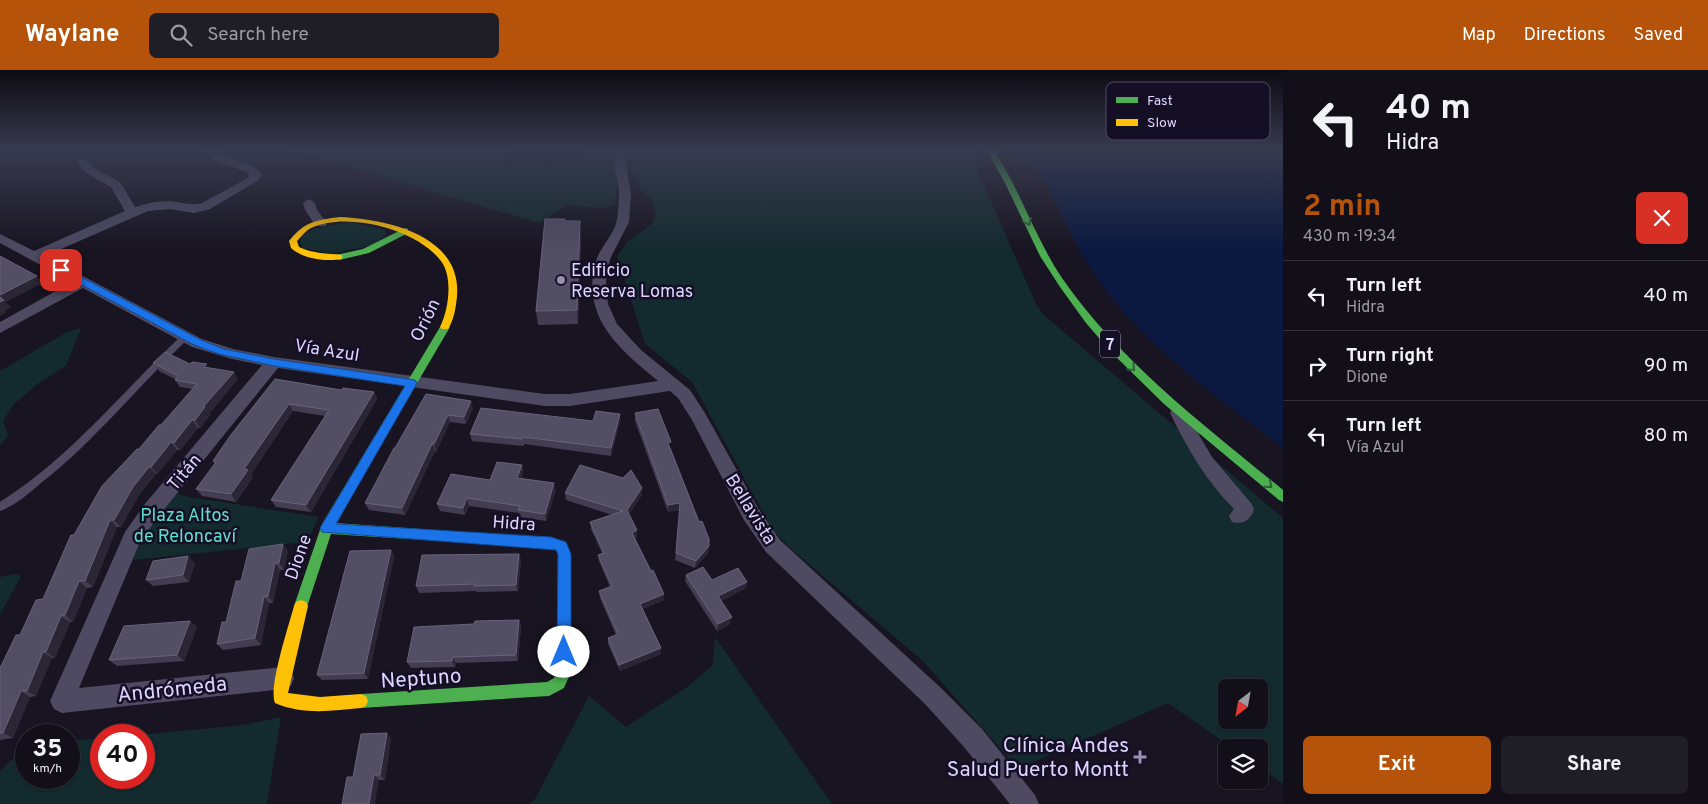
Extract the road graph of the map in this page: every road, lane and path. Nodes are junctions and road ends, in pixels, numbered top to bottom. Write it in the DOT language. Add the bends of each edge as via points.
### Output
graph roads {
  1 [pos="112,183"];
  2 [pos="246,183"];
  3 [pos="623,183"];
  4 [pos="1010,183"];
  5 [pos="309,203"];
  6 [pos="132,213"];
  7 [pos="321,223"];
  8 [pos="405,231"];
  9 [pos="0,238"];
  10 [pos="35,256"];
  11 [pos="78,280"];
  12 [pos="3,327"];
  13 [pos="186,337"];
  14 [pos="274,362"];
  15 [pos="412,383"];
  16 [pos="674,385"];
  17 [pos="1177,410"];
  18 [pos="1251,470"];
  19 [pos="1215,476"];
  20 [pos="1283,497"];
  21 [pos="0,507"];
  22 [pos="1239,516"];
  23 [pos="326,528"];
  24 [pos="283,678"];
  25 [pos="560,682"];
  26 [pos="62,701"];
  27 [pos="282,701"];
  28 [pos="1026,804"];
  1 -- 6 [label="street"];
  2 -- 6 [label="street" via="206,206 194,209 158,205"];
  3 -- 16 [label="street, Bellavista" via="623,222 600,270 598,291 601,304 610,326 624,344"];
  4 -- 17 [label="main road, 7, one-way" via="1046,258 1072,300 1119,355"];
  5 -- 7 [label="street"];
  6 -- 10 [label="street"];
  7 -- 8 [label="main road, Orión" via="361,219"];
  7 -- 8 [label="main road, Orión" via="297,234 294,248 315,256 347,256 378,247"];
  8 -- 15 [label="main road, Orión" via="424,240 444,259 452,275 455,293 447,324"];
  9 -- 10 [label="street, Vía Azul"];
  10 -- 11 [label="street, Vía Azul"];
  11 -- 12 [label="street"];
  11 -- 13 [label="street, Vía Azul"];
  13 -- 14 [label="street, Vía Azul" via="222,352"];
  13 -- 21 [label="lane" via="157,362 58,467 22,495"];
  14 -- 15 [label="street, Vía Azul"];
  14 -- 26 [label="street, Titán" via="132,538"];
  15 -- 16 [label="street, Vía Azul" via="559,401"];
  15 -- 23 [label="main road, Dione"];
  16 -- 28 [label="street, Bellavista" via="699,417 751,514 773,546 945,708"];
  17 -- 18 [label="main road, 7"];
  17 -- 19 [label="street"];
  18 -- 19 [label="street" via="1224,461 1217,464"];
  18 -- 20 [label="main road, 7, one-way"];
  19 -- 22 [label="street" via="1244,509"];
  23 -- 24 [label="main road, Dione" via="304,595"];
  23 -- 25 [label="main road, Hidra" via="561,546 564,554 564,672"];
  24 -- 26 [label="street, Andrómeda"];
  24 -- 27 [label="main road, Dione" via="279,695"];
  25 -- 27 [label="main road, Neptuno" via="549,689 305,705"];
}
